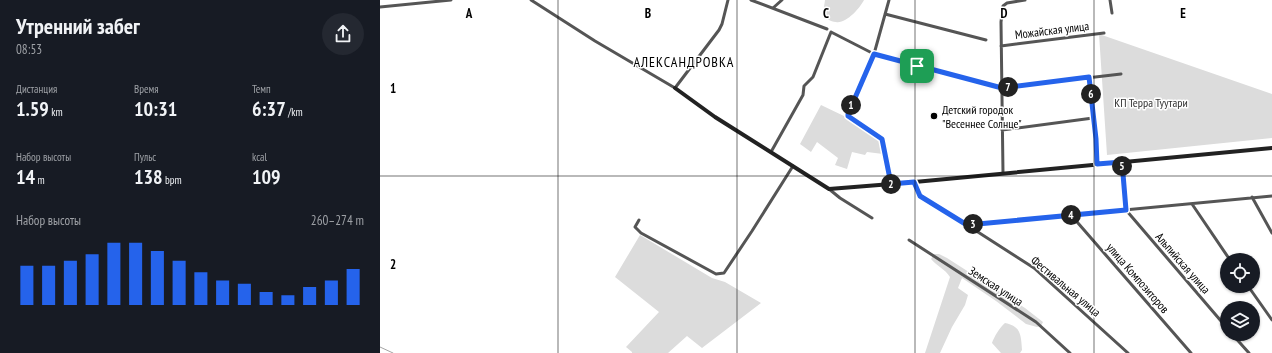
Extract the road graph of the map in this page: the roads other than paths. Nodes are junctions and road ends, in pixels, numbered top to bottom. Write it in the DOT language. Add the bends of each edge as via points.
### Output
graph roads {
  1 [pos="451,0"];
  2 [pos="531,0"];
  3 [pos="728,0"];
  4 [pos="752,0"];
  5 [pos="782,0"];
  6 [pos="889,0"];
  7 [pos="1025,0"];
  8 [pos="1110,0"];
  9 [pos="380,7"];
  10 [pos="772,8"];
  11 [pos="1112,13"];
  12 [pos="885,14"];
  13 [pos="827,29"];
  14 [pos="1104,33"];
  15 [pos="986,40"];
  16 [pos="1001,46"];
  17 [pos="874,54"];
  18 [pos="1121,74"];
  19 [pos="1089,77"];
  20 [pos="674,88"];
  21 [pos="1002,88"];
  22 [pos="1094,118"];
  23 [pos="1002,130"];
  24 [pos="1272,148"];
  25 [pos="771,152"];
  26 [pos="1122,162"];
  27 [pos="1097,164"];
  28 [pos="793,166"];
  29 [pos="1002,173"];
  30 [pos="914,182"];
  31 [pos="891,184"];
  32 [pos="830,189"];
  33 [pos="1272,196"];
  34 [pos="1252,197"];
  35 [pos="1192,204"];
  36 [pos="1126,210"];
  37 [pos="1071,215"];
  38 [pos="872,218"];
  39 [pos="639,220"];
  40 [pos="967,225"];
  41 [pos="1272,233"];
  42 [pos="909,240"];
  43 [pos="1225,253"];
  44 [pos="1253,293"];
  45 [pos="1220,320"];
  46 [pos="1272,320"];
  47 [pos="1238,341"];
  48 [pos="1070,353"];
  49 [pos="1128,353"];
  50 [pos="1191,353"];
  51 [pos="1248,353"];
  1 -- 9 [label="street"];
  2 -- 20 [label="street"];
  3 -- 20 [label="street" via="719,30"];
  4 -- 10 [label="street"];
  5 -- 10 [label="street"];
  6 -- 12 [label="street"];
  7 -- 16 [label="street" via="1003,6"];
  8 -- 11 [label="street"];
  10 -- 13 [label="street"];
  12 -- 15 [label="street"];
  12 -- 17 [label="street"];
  14 -- 16 [label="street, Можайская улица"];
  16 -- 21 [label="street"];
  17 -- 21 [label="street"];
  17 -- 25 [label="street" via="831,32 813,77 804,86 803,95"];
  17 -- 31 [label="street" via="848,116 882,139"];
  18 -- 19 [label="street"];
  19 -- 21 [label="street"];
  19 -- 22 [label="street"];
  20 -- 25 [label="street"];
  21 -- 23 [label="street"];
  22 -- 23 [label="street"];
  22 -- 27 [label="street"];
  23 -- 29 [label="street"];
  24 -- 26 [label="street"];
  25 -- 28 [label="street"];
  26 -- 27 [label="street"];
  26 -- 36 [label="street"];
  27 -- 29 [label="street"];
  28 -- 32 [label="street"];
  28 -- 39 [label="street" via="724,273 716,274 641,233 635,228"];
  29 -- 30 [label="street"];
  30 -- 31 [label="street"];
  30 -- 40 [label="street, Фестивальная улица" via="920,196"];
  31 -- 32 [label="street"];
  32 -- 38 [label="street"];
  33 -- 34 [label="street"];
  34 -- 35 [label="street"];
  34 -- 41 [label="street"];
  35 -- 36 [label="street"];
  35 -- 43 [label="street"];
  36 -- 37 [label="street"];
  36 -- 45 [label="street, Альпийская улица"];
  37 -- 40 [label="street"];
  37 -- 50 [label="street, улица Композиторов"];
  40 -- 49 [label="street, Фестивальная улица" via="1034,268"];
  42 -- 48 [label="street, Земская улица" via="1036,322"];
  44 -- 46 [label="street"];
  47 -- 51 [label="street"];
}
